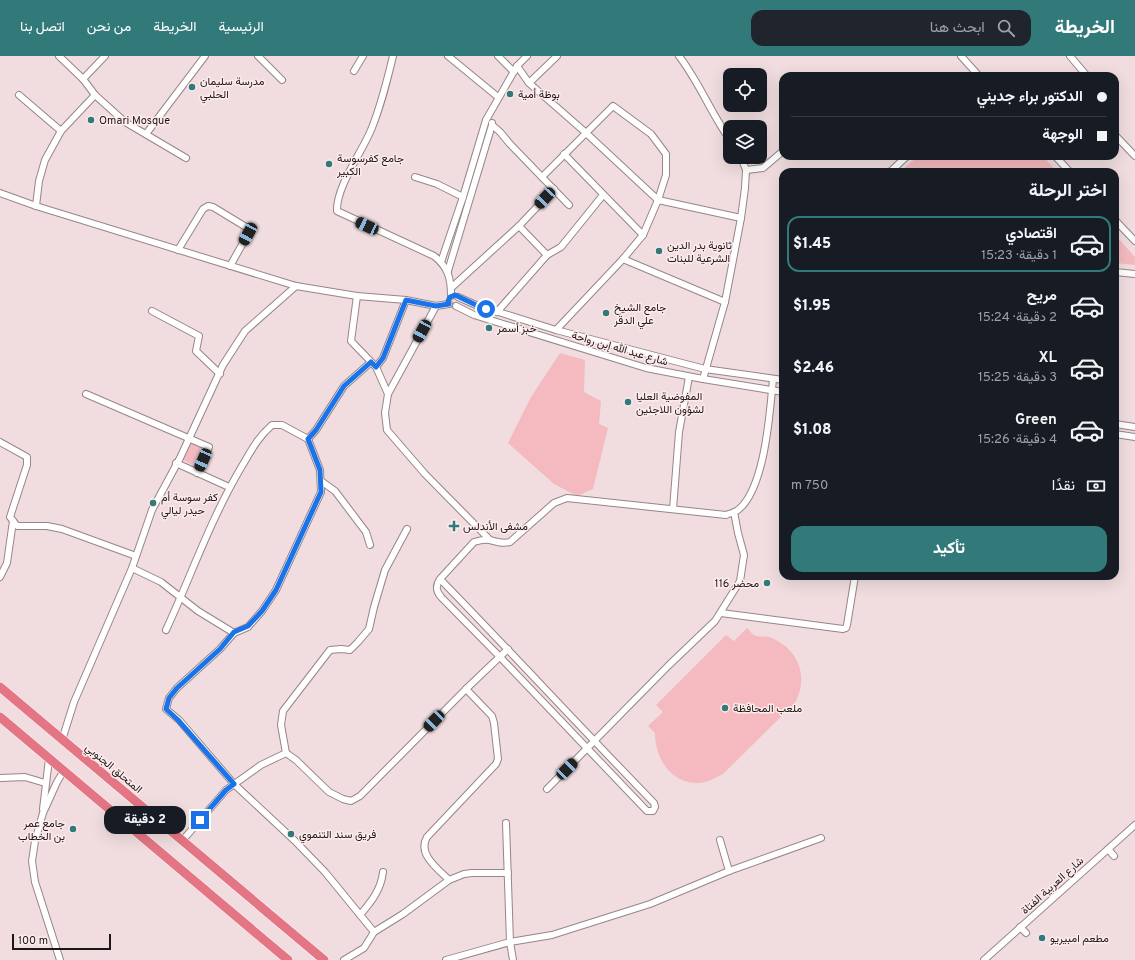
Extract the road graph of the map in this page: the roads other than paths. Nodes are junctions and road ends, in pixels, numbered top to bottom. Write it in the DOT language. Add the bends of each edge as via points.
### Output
graph roads {
  1 [pos="59,56"];
  2 [pos="105,56"];
  3 [pos="205,56"];
  4 [pos="258,56"];
  5 [pos="364,56"];
  6 [pos="393,56"];
  7 [pos="448,56"];
  8 [pos="498,56"];
  9 [pos="527,56"];
  10 [pos="557,56"];
  11 [pos="679,56"];
  12 [pos="961,56"];
  13 [pos="1070,56"];
  14 [pos="517,66"];
  15 [pos="354,71"];
  16 [pos="514,72"];
  17 [pos="975,72"];
  18 [pos="1084,72"];
  19 [pos="83,79"];
  20 [pos="282,80"];
  21 [pos="529,83"];
  22 [pos="19,95"];
  23 [pos="95,95"];
  24 [pos="498,98"];
  25 [pos="490,114"];
  26 [pos="492,125"];
  27 [pos="723,130"];
  28 [pos="61,131"];
  29 [pos="586,132"];
  30 [pos="146,134"];
  31 [pos="1119,139"];
  32 [pos="564,154"];
  33 [pos="779,154"];
  34 [pos="1135,156"];
  35 [pos="186,158"];
  36 [pos="903,160"];
  37 [pos="1059,160"];
  38 [pos="744,164"];
  39 [pos="894,168"];
  40 [pos="1066,168"];
  41 [pos="746,170"];
  42 [pos="415,177"];
  43 [pos="542,177"];
  44 [pos="554,189"];
  45 [pos="0,194"];
  46 [pos="603,195"];
  47 [pos="463,197"];
  48 [pos="658,200"];
  49 [pos="568,205"];
  50 [pos="36,206"];
  51 [pos="741,218"];
  52 [pos="1119,224"];
  53 [pos="519,226"];
  54 [pos="643,236"];
  55 [pos="1135,241"];
  56 [pos="178,250"];
  57 [pos="547,254"];
  58 [pos="623,259"];
  59 [pos="441,262"];
  60 [pos="230,266"];
  61 [pos="448,271"];
  62 [pos="1119,272"];
  63 [pos="1135,274"];
  64 [pos="296,286"];
  65 [pos="451,288"];
  66 [pos="357,296"];
  67 [pos="451,296"];
  68 [pos="458,297"];
  69 [pos="406,300"];
  70 [pos="725,302"];
  71 [pos="453,305"];
  72 [pos="436,306"];
  73 [pos="152,311"];
  74 [pos="497,312"];
  75 [pos="556,330"];
  76 [pos="374,365"];
  77 [pos="705,370"];
  78 [pos="220,374"];
  79 [pos="689,377"];
  80 [pos="773,379"];
  81 [pos="703,380"];
  82 [pos="779,380"];
  83 [pos="772,390"];
  84 [pos="779,391"];
  85 [pos="86,394"];
  86 [pos="388,394"];
  87 [pos="1119,425"];
  88 [pos="1135,427"];
  89 [pos="1119,434"];
  90 [pos="1135,436"];
  91 [pos="189,438"];
  92 [pos="308,439"];
  93 [pos="0,442"];
  94 [pos="176,463"];
  95 [pos="197,473"];
  96 [pos="321,481"];
  97 [pos="229,487"];
  98 [pos="672,509"];
  99 [pos="734,512"];
  100 [pos="13,521"];
  101 [pos="407,528"];
  102 [pos="490,540"];
  103 [pos="370,544"];
  104 [pos="136,556"];
  105 [pos="132,568"];
  106 [pos="0,577"];
  107 [pos="440,579"];
  108 [pos="854,580"];
  109 [pos="180,596"];
  110 [pos="721,613"];
  111 [pos="166,630"];
  112 [pos="234,632"];
  113 [pos="508,649"];
  114 [pos="500,657"];
  115 [pos="0,687"];
  116 [pos="466,689"];
  117 [pos="0,717"];
  118 [pos="62,740"];
  119 [pos="594,742"];
  120 [pos="587,749"];
  121 [pos="286,753"];
  122 [pos="48,759"];
  123 [pos="64,772"];
  124 [pos="0,778"];
  125 [pos="45,783"];
  126 [pos="234,784"];
  127 [pos="547,789"];
  128 [pos="43,812"];
  129 [pos="506,822"];
  130 [pos="1135,825"];
  131 [pos="821,838"];
  132 [pos="182,840"];
  133 [pos="720,840"];
  134 [pos="1108,849"];
  135 [pos="1114,856"];
  136 [pos="728,871"];
  137 [pos="383,872"];
  138 [pos="508,873"];
  139 [pos="449,880"];
  140 [pos="360,915"];
  141 [pos="1020,927"];
  142 [pos="374,932"];
  143 [pos="1026,933"];
  144 [pos="510,942"];
  145 [pos="60,960"];
  146 [pos="288,960"];
  147 [pos="324,960"];
  148 [pos="344,960"];
  149 [pos="446,960"];
  150 [pos="513,960"];
  151 [pos="984,960"];
  1 -- 19 [label="street"];
  2 -- 19 [label="street"];
  3 -- 30 [label="street"];
  4 -- 20 [label="street"];
  5 -- 15 [label="street"];
  6 -- 59 [label="street" via="371,130 342,188 337,211 434,256"];
  7 -- 24 [label="street"];
  8 -- 16 [label="street"];
  9 -- 14 [label="street"];
  10 -- 21 [label="street"];
  11 -- 27 [label="street" via="694,77"];
  12 -- 17 [label="street"];
  13 -- 18 [label="street"];
  14 -- 16 [label="street"];
  14 -- 21 [label="street"];
  16 -- 24 [label="street"];
  19 -- 23 [label="street"];
  21 -- 29 [label="street"];
  22 -- 28 [label="street"];
  23 -- 28 [label="street"];
  23 -- 30 [label="street" via="125,122"];
  24 -- 25 [label="street"];
  25 -- 26 [label="street"];
  25 -- 47 [label="street"];
  26 -- 43 [label="street"];
  26 -- 61 [label="street"];
  28 -- 50 [label="street" via="38,181"];
  29 -- 32 [label="street"];
  29 -- 48 [label="street"];
  29 -- 48 [label="street" via="613,106 651,134 666,154 666,176"];
  30 -- 35 [label="street"];
  31 -- 34 [label="street"];
  32 -- 43 [label="street"];
  32 -- 46 [label="street"];
  33 -- 41 [label="street" via="763,168"];
  36 -- 39 [label="street"];
  37 -- 40 [label="street"];
  38 -- 41 [label="street"];
  41 -- 51 [label="street"];
  42 -- 47 [label="street"];
  43 -- 44 [label="street"];
  44 -- 49 [label="street"];
  44 -- 53 [label="street"];
  45 -- 50 [label="street"];
  46 -- 54 [label="street"];
  46 -- 57 [label="street" via="561,246"];
  47 -- 59 [label="street"];
  48 -- 51 [label="street"];
  48 -- 54 [label="street"];
  50 -- 56 [label="street"];
  51 -- 70 [label="street"];
  52 -- 55 [label="street"];
  53 -- 57 [label="street"];
  53 -- 65 [label="street"];
  54 -- 58 [label="street"];
  56 -- 60 [label="street"];
  56 -- 60 [label="street" via="203,209 208,206 248,230"];
  57 -- 74 [label="street"];
  58 -- 70 [label="street"];
  58 -- 75 [label="street"];
  59 -- 61 [label="street"];
  60 -- 64 [label="street"];
  61 -- 65 [label="street"];
  62 -- 63 [label="street"];
  64 -- 66 [label="street"];
  64 -- 78 [label="street" via="245,331"];
  65 -- 67 [label="street"];
  66 -- 69 [label="street"];
  66 -- 76 [label="street" via="351,341"];
  67 -- 68 [label="street"];
  67 -- 71 [label="street" via="448,301"];
  68 -- 71 [label="street" via="460,302"];
  68 -- 74 [label="street, شارع عبد الله إبن رواحة"];
  69 -- 72 [label="street"];
  69 -- 76 [label="street" via="383,358"];
  70 -- 77 [label="street"];
  71 -- 72 [label="street"];
  71 -- 79 [label="street, شارع عبد الله إبن رواحة" via="474,315 646,368"];
  72 -- 86 [label="street"];
  73 -- 78 [label="street" via="199,336 196,351"];
  74 -- 75 [label="street, شارع عبد الله إبن رواحة"];
  75 -- 77 [label="street, شارع عبد الله إبن رواحة"];
  76 -- 86 [label="street"];
  76 -- 92 [label="street" via="344,386"];
  77 -- 80 [label="street, شارع عبد الله إبن رواحة"];
  77 -- 81 [label="street"];
  78 -- 91 [label="street"];
  79 -- 81 [label="street, شارع عبد الله إبن رواحة"];
  79 -- 98 [label="street" via="679,432"];
  80 -- 82 [label="street, شارع عبد الله إبن رواحة"];
  80 -- 83 [label="street"];
  81 -- 83 [label="street, شارع عبد الله إبن رواحة"];
  83 -- 84 [label="street, شارع عبد الله إبن رواحة"];
  83 -- 99 [label="street" via="763,459 751,493"];
  85 -- 91 [label="street"];
  86 -- 102 [label="street" via="385,413 387,430 425,474"];
  87 -- 88 [label="street"];
  89 -- 90 [label="street"];
  91 -- 94 [label="street"];
  91 -- 95 [label="street" via="209,447"];
  92 -- 96 [label="street" via="320,470"];
  92 -- 97 [label="street" via="282,425 272,425 261,434"];
  93 -- 100 [label="street" via="28,457 10,517"];
  94 -- 95 [label="street"];
  94 -- 104 [label="street" via="152,510"];
  95 -- 97 [label="street"];
  96 -- 103 [label="street" via="335,490 366,532"];
  96 -- 112 [label="street" via="321,492 276,590 248,626"];
  97 -- 109 [label="street"];
  98 -- 99 [label="street" via="726,515"];
  98 -- 102 [label="street" via="567,498 554,503 510,542"];
  99 -- 110 [label="street" via="744,555 740,581"];
  100 -- 104 [label="street" via="17,526 62,529"];
  100 -- 106 [label="street" via="6,563"];
  101 -- 121 [label="street" via="385,570 369,628 350,650 330,650 283,711 281,724"];
  102 -- 107 [label="street" via="474,542"];
  104 -- 105 [label="street"];
  105 -- 109 [label="street" via="161,582"];
  105 -- 118 [label="street" via="74,702"];
  107 -- 113 [label="street"];
  107 -- 114 [label="street" via="436,586 438,594"];
  108 -- 110 [label="street" via="847,625 843,629"];
  109 -- 111 [label="street"];
  109 -- 112 [label="street" via="198,611"];
  110 -- 119 [label="street"];
  112 -- 126 [label="street" via="220,649 177,688 169,698 166,709"];
  113 -- 114 [label="street"];
  113 -- 119 [label="street"];
  114 -- 116 [label="street"];
  114 -- 120 [label="street"];
  115 -- 118 [label="highway, المتحلق الجنوبي"];
  116 -- 121 [label="street" via="360,796 352,801 329,792"];
  116 -- 139 [label="street" via="492,716 498,759 424,842 425,854"];
  117 -- 122 [label="highway"];
  118 -- 132 [label="highway, المتحلق الجنوبي"];
  119 -- 120 [label="street"];
  119 -- 120 [label="street" via="654,803 653,811 647,811"];
  120 -- 127 [label="street"];
  121 -- 126 [label="street"];
  122 -- 123 [label="highway"];
  122 -- 125 [label="street"];
  123 -- 128 [label="street"];
  123 -- 146 [label="highway"];
  124 -- 125 [label="street" via="25,777"];
  125 -- 128 [label="street"];
  126 -- 132 [label="street"];
  126 -- 140 [label="street" via="326,872"];
  128 -- 145 [label="street" via="33,851 33,873"];
  129 -- 138 [label="street"];
  130 -- 134 [label="street, شارع العربية الفتاة"];
  131 -- 136 [label="street"];
  132 -- 147 [label="highway, المتحلق الجنوبي"];
  133 -- 136 [label="street"];
  134 -- 135 [label="street"];
  134 -- 141 [label="street, شارع العربية الفتاة"];
  136 -- 144 [label="street" via="650,904 552,935"];
  137 -- 140 [label="street" via="378,889"];
  138 -- 139 [label="street" via="472,873"];
  138 -- 144 [label="street"];
  139 -- 142 [label="street"];
  140 -- 142 [label="street"];
  141 -- 143 [label="street"];
  141 -- 151 [label="street, شارع العربية الفتاة"];
  142 -- 148 [label="street" via="364,948"];
  144 -- 149 [label="street"];
  144 -- 150 [label="street"];
}
